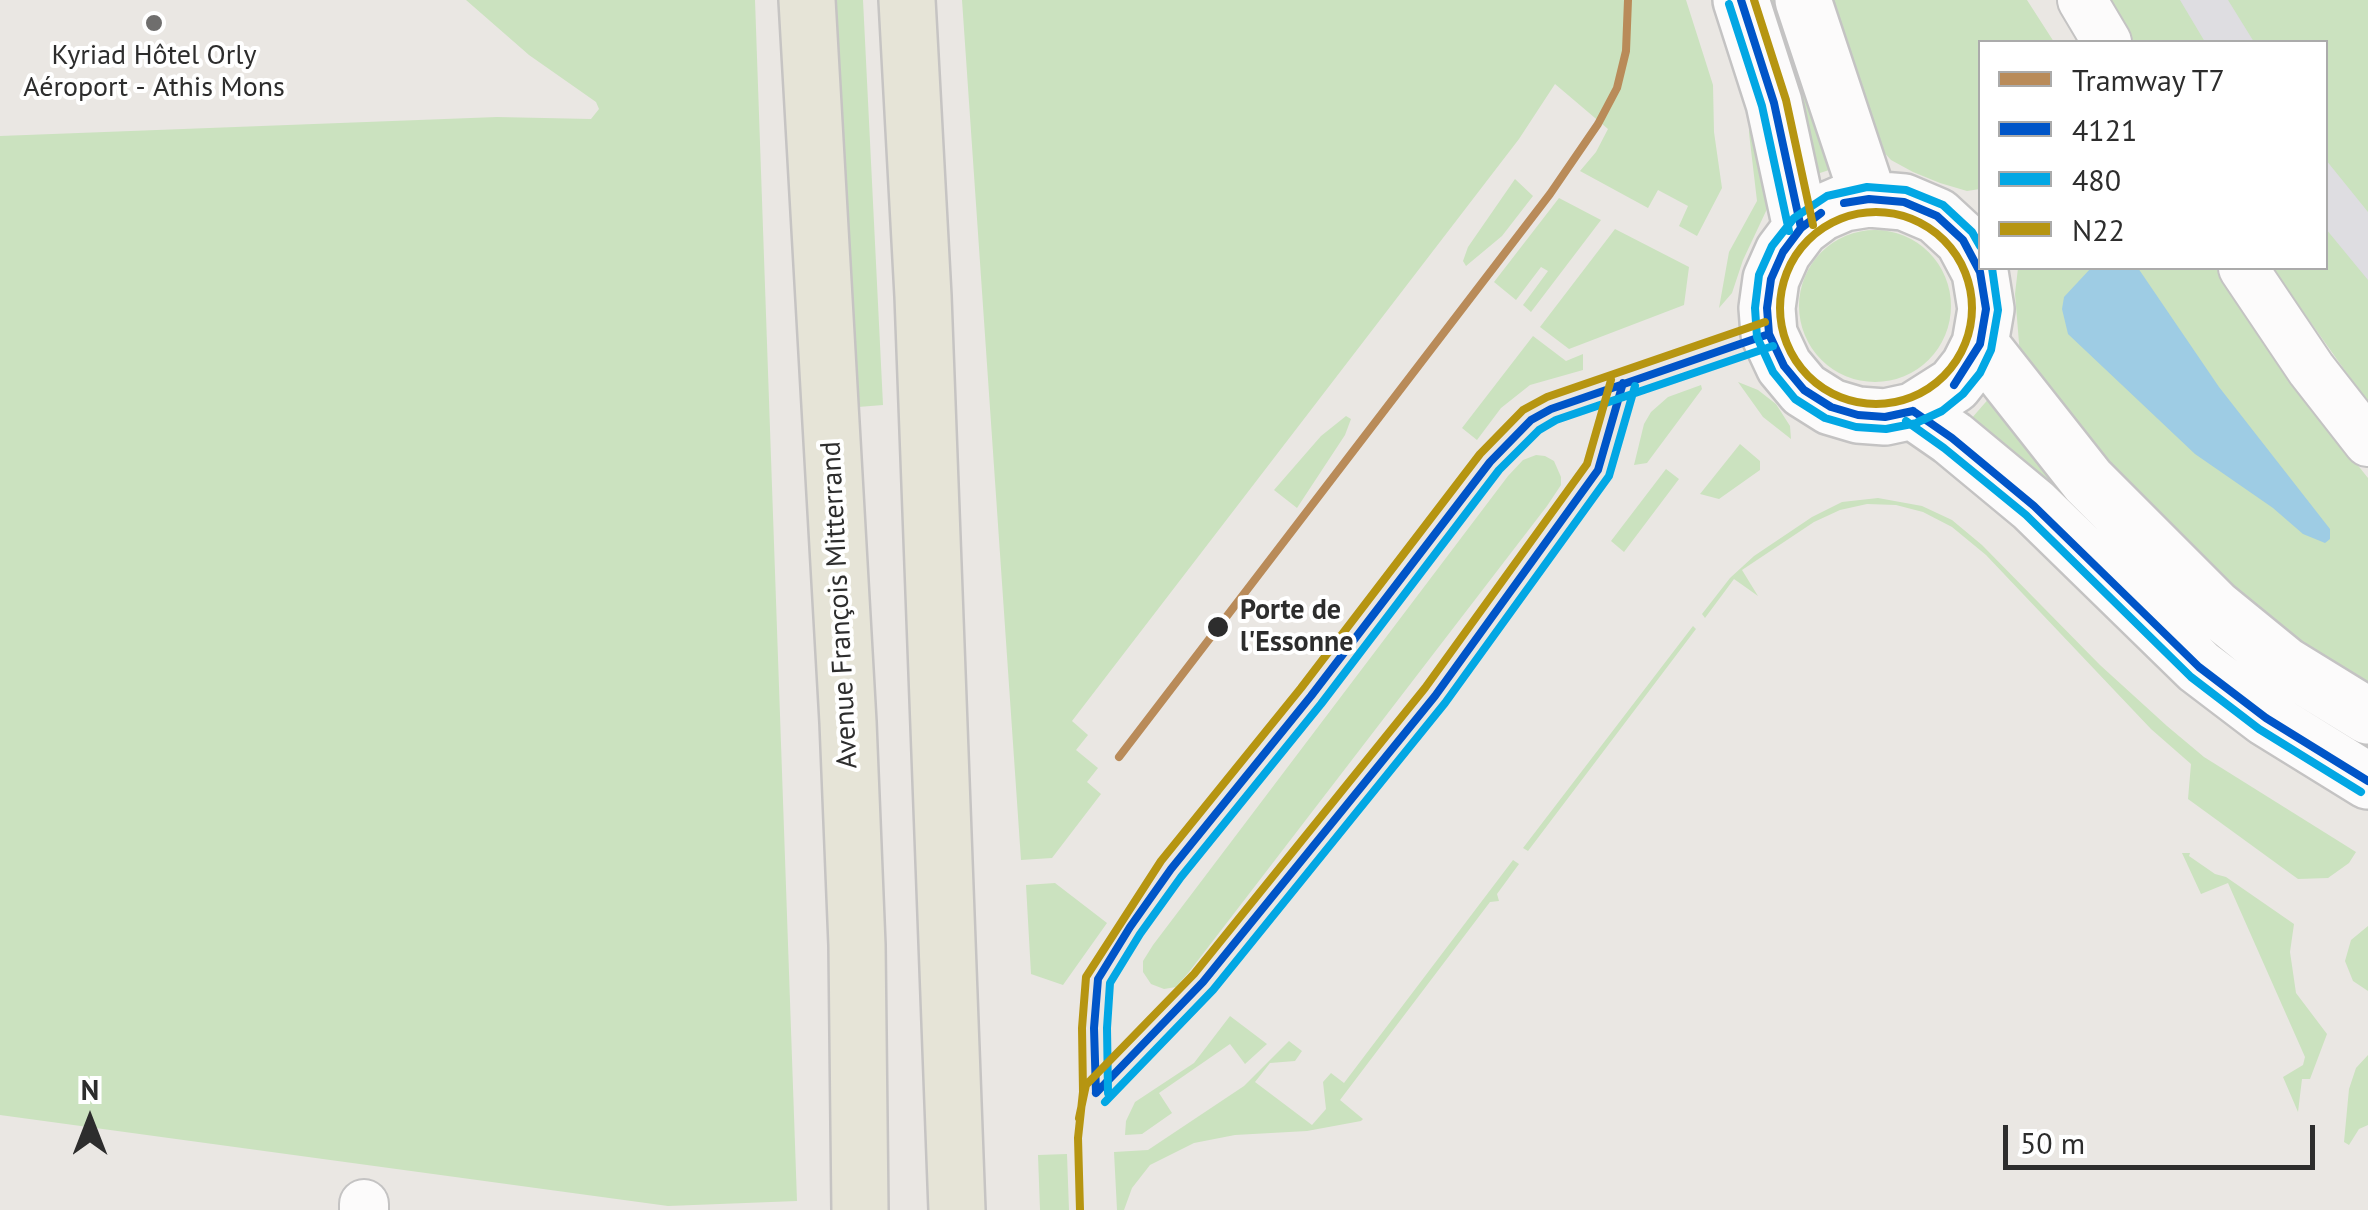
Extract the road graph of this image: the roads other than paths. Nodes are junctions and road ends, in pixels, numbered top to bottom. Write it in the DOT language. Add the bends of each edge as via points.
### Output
graph roads {
  1 [pos="806,0"];
  2 [pos="907,0"];
  3 [pos="1741,0"];
  4 [pos="1803,0"];
  5 [pos="2082,0"];
  6 [pos="2106,40"];
  7 [pos="1869,198"];
  8 [pos="1801,228"];
  9 [pos="1972,236"];
  10 [pos="1978,263"];
  11 [pos="1980,270"];
  12 [pos="2244,270"];
  13 [pos="1980,344"];
  14 [pos="1913,411"];
  15 [pos="2368,442"];
  16 [pos="2368,716"];
  17 [pos="2368,781"];
  18 [pos="860,1210"];
  19 [pos="957,1210"];
  1 -- 18 [label="main road, Avenue François Mitterrand" via="848,722"];
  2 -- 19 [label="main road"];
  3 -- 8 [label="main road" via="1774,103"];
  4 -- 7 [label="main road"];
  5 -- 6 [label="street"];
  7 -- 8 [label="main road" via="1832,208"];
  7 -- 9 [label="main road" via="1904,202"];
  8 -- 14 [label="main road" via="1783,252 1769,293 1769,334 1784,366 1831,407 1886,417"];
  9 -- 10 [label="main road"];
  11 -- 13 [label="main road" via="1986,309"];
  12 -- 15 [label="street"];
  13 -- 14 [label="main road" via="1954,385"];
  13 -- 16 [label="main road" via="2088,482 2214,608 2286,665"];
  14 -- 17 [label="main road" via="2034,506 2199,667"];
}
